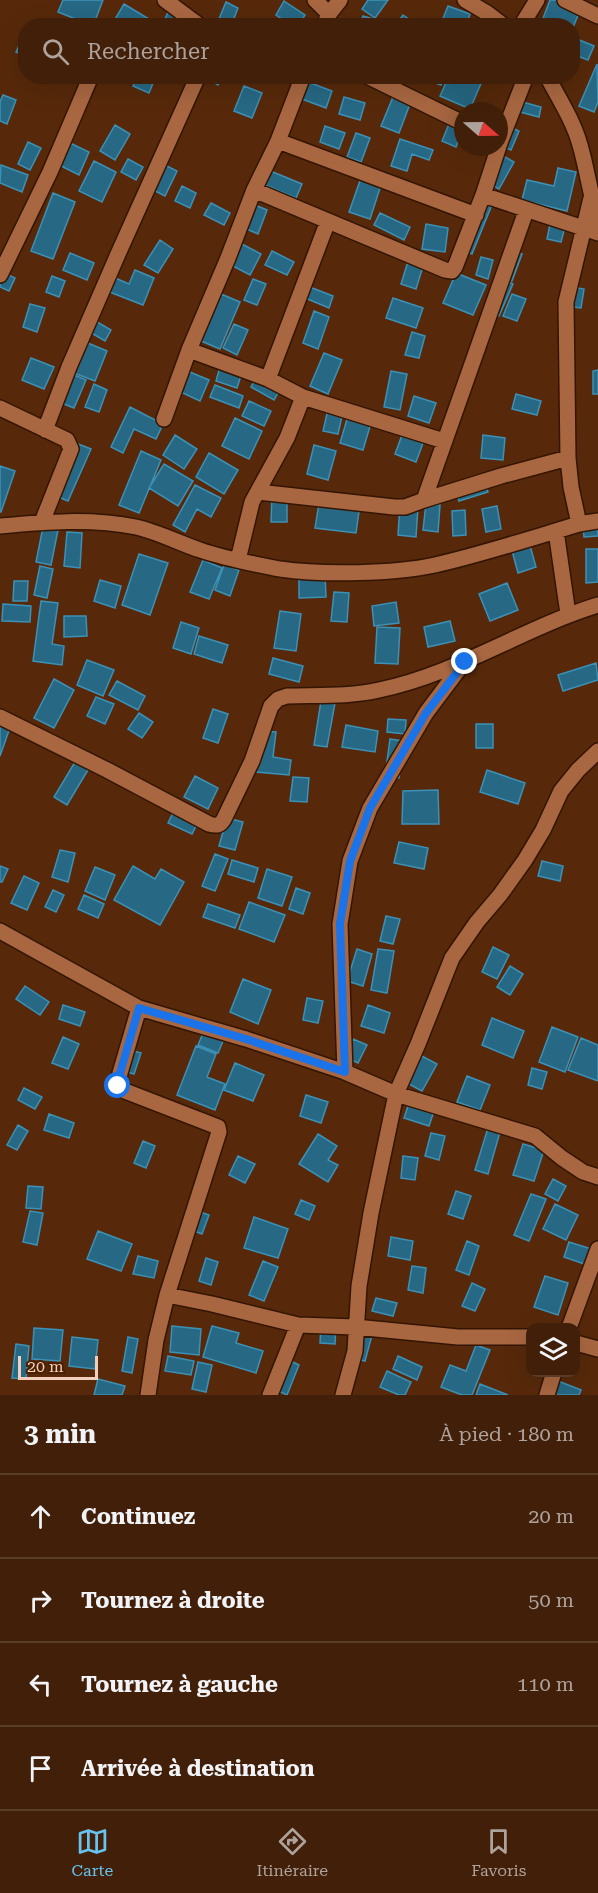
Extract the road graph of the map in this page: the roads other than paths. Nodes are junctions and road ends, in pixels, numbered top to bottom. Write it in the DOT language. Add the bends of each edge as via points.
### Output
graph roads {
  1 [pos="165,0"];
  2 [pos="315,0"];
  3 [pos="340,0"];
  4 [pos="465,0"];
  5 [pos="537,0"];
  6 [pos="565,0"];
  7 [pos="598,16"];
  8 [pos="189,18"];
  9 [pos="325,18"];
  10 [pos="327,18"];
  11 [pos="494,18"];
  12 [pos="526,18"];
  13 [pos="88,84"];
  14 [pos="194,84"];
  15 [pos="299,84"];
  16 [pos="383,84"];
  17 [pos="523,84"];
  18 [pos="552,84"];
  19 [pos="454,119"];
  20 [pos="508,120"];
  21 [pos="278,141"];
  22 [pos="495,156"];
  23 [pos="254,190"];
  24 [pos="483,195"];
  25 [pos="591,198"];
  26 [pos="526,211"];
  27 [pos="476,215"];
  28 [pos="598,219"];
  29 [pos="328,221"];
  30 [pos="583,229"];
  31 [pos="598,233"];
  32 [pos="0,275"];
  33 [pos="189,350"];
  34 [pos="268,379"];
  35 [pos="303,397"];
  36 [pos="0,408"];
  37 [pos="164,419"];
  38 [pos="45,430"];
  39 [pos="444,441"];
  40 [pos="568,458"];
  41 [pos="258,492"];
  42 [pos="424,500"];
  43 [pos="598,521"];
  44 [pos="42,522"];
  45 [pos="579,524"];
  46 [pos="0,526"];
  47 [pos="556,531"];
  48 [pos="238,560"];
  49 [pos="598,604"];
  50 [pos="568,614"];
  51 [pos="465,662"];
  52 [pos="0,717"];
  53 [pos="598,751"];
  54 [pos="0,931"];
  55 [pos="139,1008"];
  56 [pos="345,1072"];
  57 [pos="396,1094"];
  58 [pos="598,1177"];
  59 [pos="598,1249"];
  60 [pos="167,1295"];
  61 [pos="571,1323"];
  62 [pos="298,1325"];
  63 [pos="355,1326"];
  64 [pos="526,1337"];
  65 [pos="580,1343"];
  66 [pos="598,1349"];
  67 [pos="552,1377"];
  68 [pos="148,1395"];
  69 [pos="270,1395"];
  70 [pos="343,1395"];
  71 [pos="547,1395"];
  1 -- 8 [label="street"];
  2 -- 9 [label="street"];
  3 -- 10 [label="street"];
  4 -- 11 [label="street"];
  5 -- 12 [label="street"];
  6 -- 7 [label="street"];
  13 -- 32 [label="street"];
  14 -- 38 [label="street"];
  15 -- 21 [label="street"];
  16 -- 19 [label="street"];
  17 -- 20 [label="street"];
  18 -- 25 [label="street" via="580,144"];
  21 -- 23 [label="street"];
  21 -- 27 [label="street"];
  22 -- 24 [label="street"];
  23 -- 29 [label="street"];
  23 -- 33 [label="street"];
  24 -- 26 [label="street"];
  24 -- 27 [label="street"];
  25 -- 28 [label="street"];
  25 -- 30 [label="street"];
  26 -- 30 [label="street"];
  26 -- 39 [label="street"];
  27 -- 29 [label="street" via="452,271"];
  29 -- 34 [label="street"];
  30 -- 31 [label="street"];
  30 -- 40 [label="street" via="566,302"];
  33 -- 34 [label="street"];
  33 -- 37 [label="street"];
  34 -- 35 [label="street"];
  35 -- 39 [label="street"];
  35 -- 41 [label="street" via="287,438"];
  36 -- 38 [label="street"];
  38 -- 44 [label="street" via="67,440 71,449"];
  39 -- 42 [label="street"];
  40 -- 42 [label="street"];
  40 -- 45 [label="street"];
  41 -- 42 [label="street" via="394,507"];
  41 -- 48 [label="street" via="248,513"];
  43 -- 45 [label="street"];
  44 -- 46 [label="street"];
  44 -- 48 [label="street" via="83,521 138,528"];
  45 -- 47 [label="street"];
  47 -- 48 [label="street" via="433,565 399,570 294,570"];
  47 -- 50 [label="street"];
  49 -- 50 [label="street"];
  50 -- 51 [label="street"];
  51 -- 52 [label="street" via="379,691 278,699 271,706 252,761 224,819 217,825"];
  51 -- 56 [label="street" via="426,713 370,808 350,861 340,924"];
  53 -- 57 [label="street" via="561,791 525,860 452,958"];
  54 -- 55 [label="street"];
  55 -- 56 [label="street"];
  55 -- 60 [label="street" via="118,1086 218,1127 219,1131"];
  56 -- 57 [label="street"];
  57 -- 58 [label="street" via="534,1136 576,1167"];
  57 -- 63 [label="street" via="371,1213"];
  59 -- 61 [label="street"];
  60 -- 62 [label="street"];
  60 -- 68 [label="street"];
  62 -- 63 [label="street"];
  62 -- 69 [label="street"];
  63 -- 64 [label="street" via="458,1337"];
  63 -- 70 [label="street" via="355,1351"];
  65 -- 66 [label="street"];
  67 -- 71 [label="street"];
}
